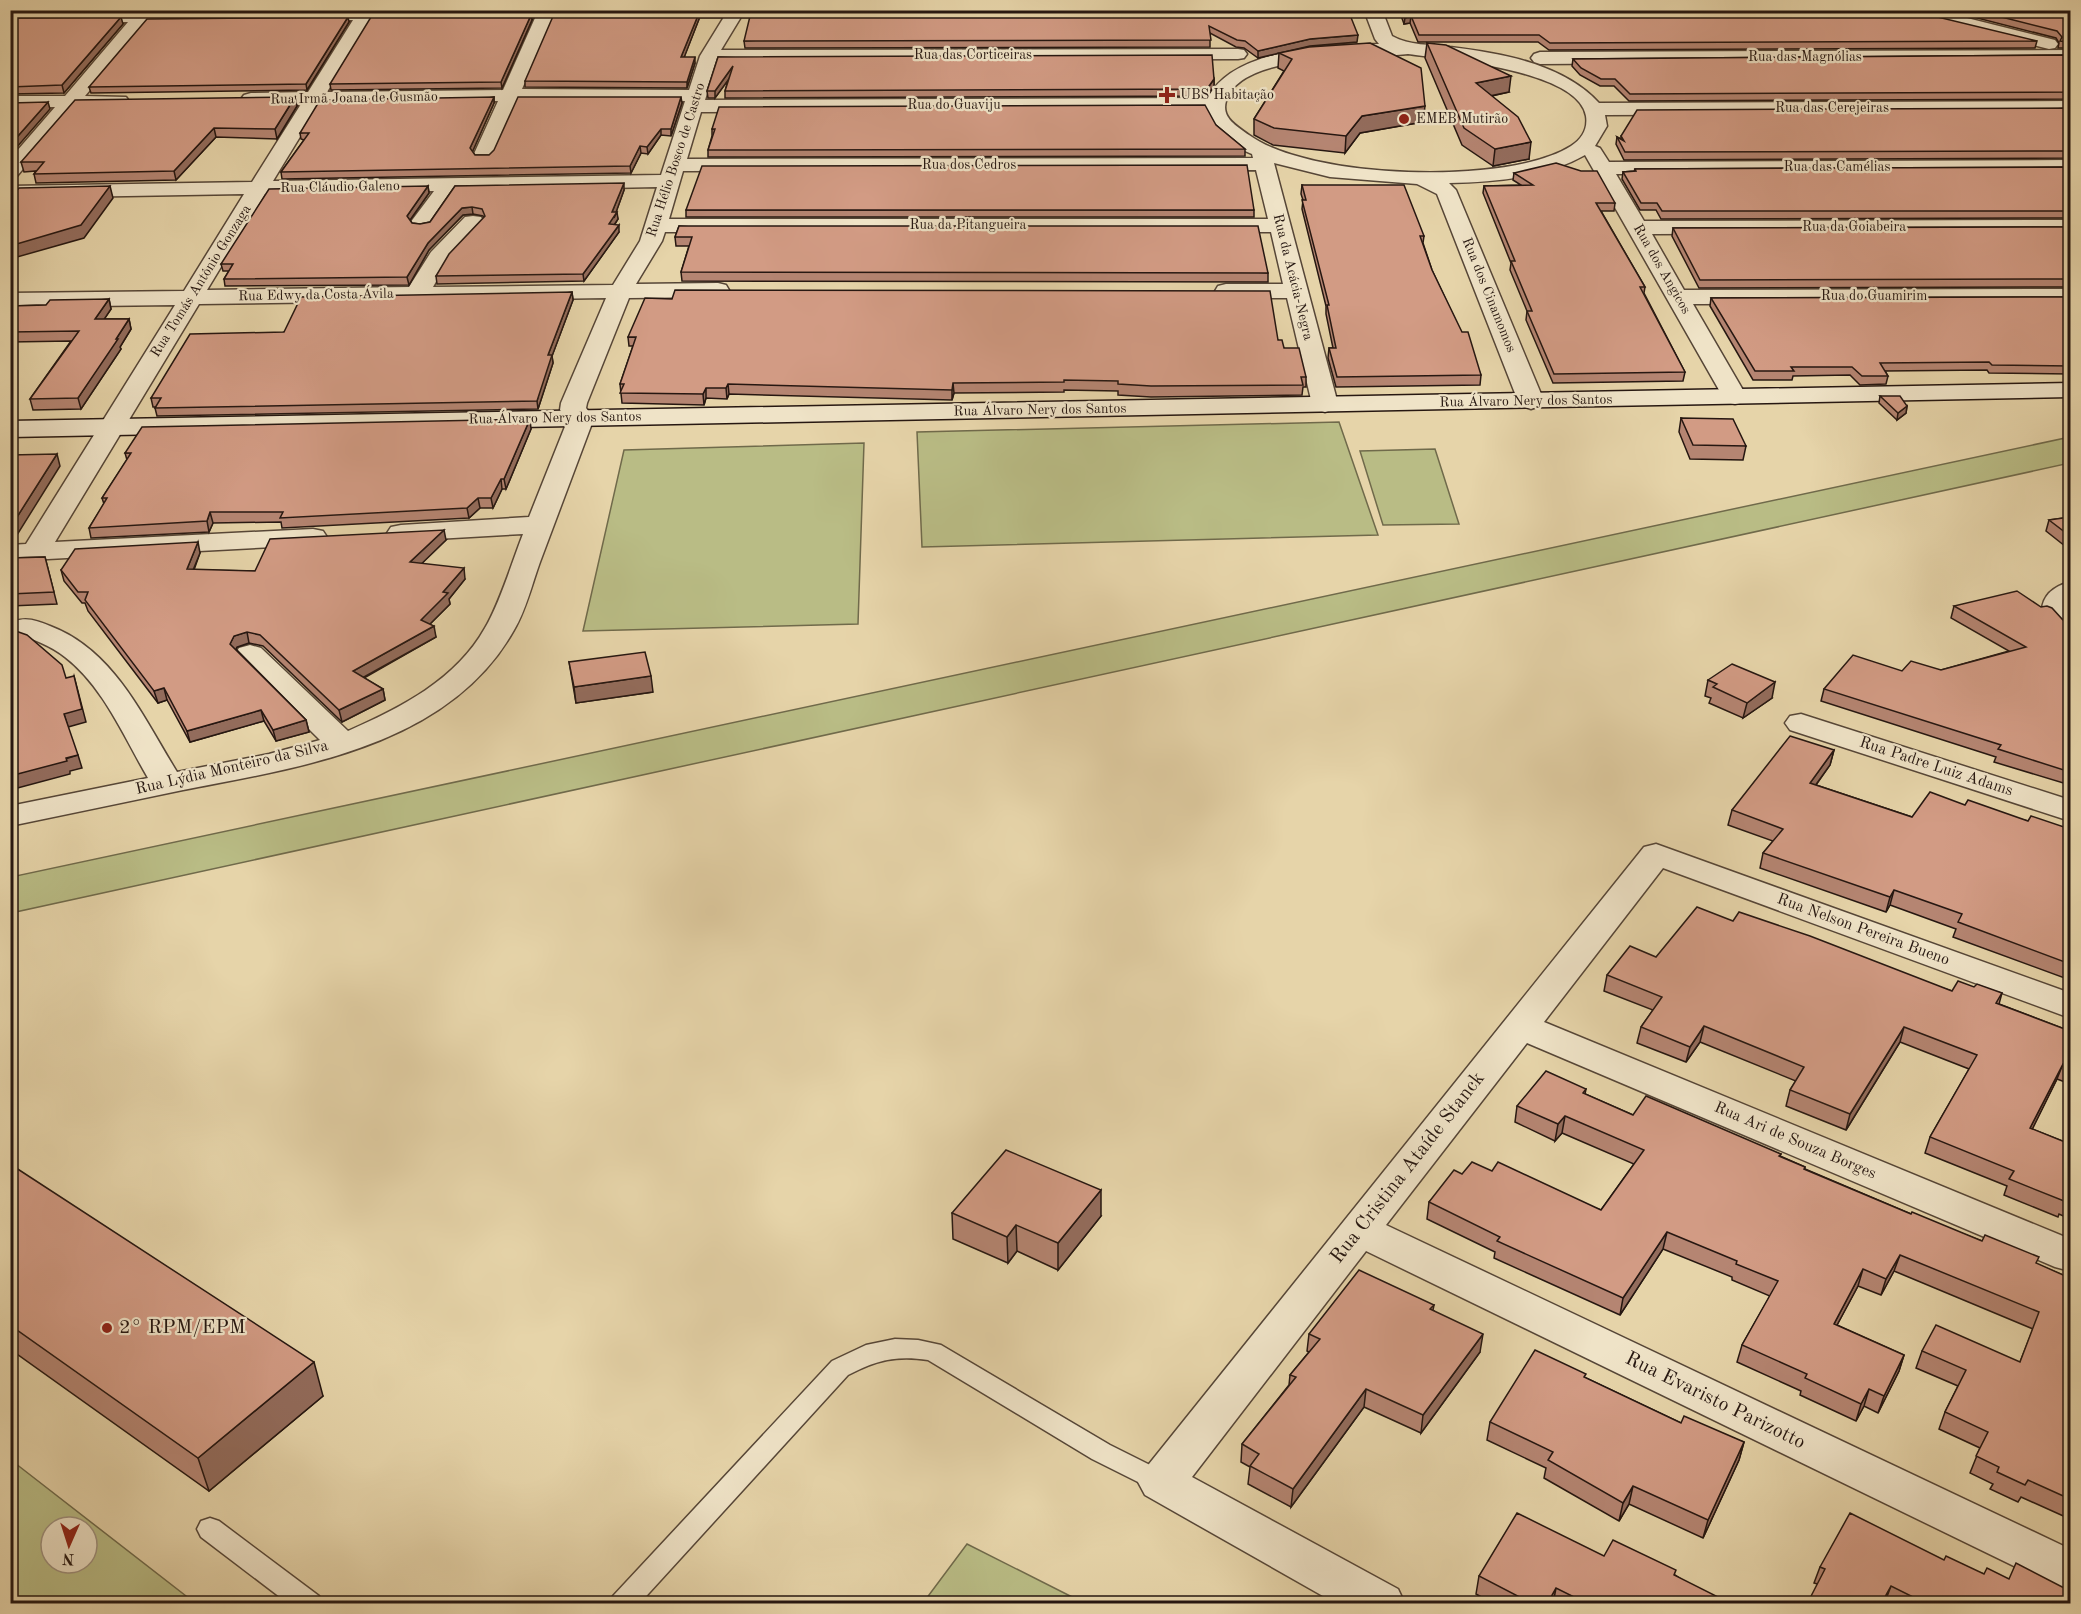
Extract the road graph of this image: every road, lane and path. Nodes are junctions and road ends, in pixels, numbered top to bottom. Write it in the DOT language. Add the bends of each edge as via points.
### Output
graph roads {
  1 [pos="1373,10"];
  2 [pos="736,11"];
  3 [pos="1227,11"];
  4 [pos="1913,11"];
  5 [pos="367,12"];
  6 [pos="547,12"];
  7 [pos="1513,12"];
  8 [pos="145,13"];
  9 [pos="10,18"];
  10 [pos="1377,44"];
  11 [pos="2070,53"];
  12 [pos="709,56"];
  13 [pos="1540,58"];
  14 [pos="1240,64"];
  15 [pos="1551,77"];
  16 [pos="511,96"];
  17 [pos="314,98"];
  18 [pos="233,99"];
  19 [pos="140,100"];
  20 [pos="71,101"];
  21 [pos="695,101"];
  22 [pos="10,102"];
  23 [pos="1214,104"];
  24 [pos="2070,107"];
  25 [pos="1594,109"];
  26 [pos="1588,142"];
  27 [pos="483,156"];
  28 [pos="1262,157"];
  29 [pos="2070,166"];
  30 [pos="1603,168"];
  31 [pos="10,172"];
  32 [pos="672,173"];
  33 [pos="1452,184"];
  34 [pos="449,185"];
  35 [pos="258,188"];
  36 [pos="10,192"];
  37 [pos="473,222"];
  38 [pos="421,223"];
  39 [pos="1279,225"];
  40 [pos="656,226"];
  41 [pos="2070,226"];
  42 [pos="1638,228"];
  43 [pos="621,290"];
  44 [pos="739,291"];
  45 [pos="1202,291"];
  46 [pos="1296,291"];
  47 [pos="417,294"];
  48 [pos="2070,296"];
  49 [pos="191,297"];
  50 [pos="1677,297"];
  51 [pos="10,300"];
  52 [pos="2070,390"];
  53 [pos="1735,397"];
  54 [pos="1532,401"];
  55 [pos="1325,404"];
  56 [pos="581,418"];
  57 [pos="112,427"];
  58 [pos="10,429"];
  59 [pos="540,525"];
  60 [pos="375,534"];
  61 [pos="340,536"];
  62 [pos="23,553"];
  63 [pos="2070,591"];
  64 [pos="2070,624"];
  65 [pos="25,627"];
  66 [pos="250,654"];
  67 [pos="472,670"];
  68 [pos="1801,723"];
  69 [pos="342,743"];
  70 [pos="168,783"];
  71 [pos="2070,811"];
  72 [pos="10,816"];
  73 [pos="1656,854"];
  74 [pos="2070,1006"];
  75 [pos="1520,1026"];
  76 [pos="1359,1230"];
  77 [pos="2070,1256"];
  78 [pos="1161,1482"];
  79 [pos="210,1529"];
  80 [pos="2070,1571"];
  81 [pos="310,1604"];
  82 [pos="622,1604"];
  83 [pos="1381,1604"];
  1 -- 10 [label="street"];
  2 -- 3 [label="street"];
  2 -- 6 [label="street"];
  2 -- 12 [label="street, Rua Hélio Bosco de Castro"];
  3 -- 14 [label="street"];
  4 -- 7 [label="street"];
  4 -- 11 [label="street" via="2022,36"];
  5 -- 6 [label="street"];
  5 -- 8 [label="street"];
  5 -- 17 [label="street, Rua Tomás Antônio Gonzaga"];
  6 -- 16 [label="street"];
  7 -- 13 [label="street"];
  8 -- 9 [label="street"];
  8 -- 20 [label="street"];
  10 -- 14 [label="street"];
  10 -- 15 [label="street" via="1500,61"];
  11 -- 13 [label="street, Rua das Magnólias"];
  12 -- 14 [label="street, Rua das Corticeiras"];
  12 -- 21 [label="street, Rua Hélio Bosco de Castro"];
  13 -- 15 [label="street"];
  14 -- 23 [label="street"];
  15 -- 25 [label="street" via="1577,92"];
  16 -- 17 [label="street, Rua Irmã Joana de Gusmão"];
  16 -- 21 [label="street, Rua Irmã Joana de Gusmão"];
  16 -- 27 [label="street"];
  17 -- 18 [label="street, Rua Irmã Joana de Gusmão"];
  17 -- 35 [label="street, Rua Tomás Antônio Gonzaga"];
  19 -- 20 [label="street"];
  20 -- 22 [label="street"];
  20 -- 31 [label="street"];
  21 -- 23 [label="street, Rua do Guaviju"];
  21 -- 32 [label="street, Rua Hélio Bosco de Castro"];
  23 -- 28 [label="street" via="1216,116 1225,128"];
  24 -- 25 [label="street, Rua das Cerejeiras"];
  25 -- 26 [label="street" via="1598,126"];
  26 -- 30 [label="street, Rua dos Angicos"];
  26 -- 33 [label="street" via="1573,153 1542,165"];
  28 -- 32 [label="street, Rua dos Cedros"];
  28 -- 33 [label="street" via="1351,174"];
  28 -- 39 [label="street, Rua da Acácia-Negra"];
  29 -- 30 [label="street, Rua das Camélias"];
  30 -- 42 [label="street, Rua dos Angicos"];
  32 -- 34 [label="street, Rua Cláudio Galeno"];
  32 -- 40 [label="street, Rua Hélio Bosco de Castro"];
  33 -- 54 [label="street, Rua dos Cinamomos"];
  34 -- 35 [label="street, Rua Cláudio Galeno"];
  34 -- 38 [label="street"];
  35 -- 36 [label="street, Rua Cláudio Galeno"];
  35 -- 49 [label="street, Rua Tomás Antônio Gonzaga"];
  37 -- 47 [label="street" via="439,257"];
  39 -- 40 [label="street, Rua da Pitangueira"];
  39 -- 46 [label="street, Rua da Acácia-Negra"];
  40 -- 43 [label="street, Rua Hélio Bosco de Castro" via="644,255"];
  41 -- 42 [label="street, Rua da Goiabeira"];
  42 -- 50 [label="street, Rua dos Angicos"];
  43 -- 44 [label="street, Rua Edwy da Costa Ávila"];
  43 -- 47 [label="street, Rua Edwy da Costa Ávila"];
  43 -- 56 [label="street, Rua Hélio Bosco de Castro" via="574,403 573,410"];
  45 -- 46 [label="street"];
  46 -- 55 [label="street, Rua da Acácia-Negra"];
  47 -- 49 [label="street, Rua Edwy da Costa Ávila"];
  48 -- 50 [label="street, Rua do Guamirim"];
  49 -- 51 [label="street, Rua Edwy da Costa Ávila"];
  49 -- 57 [label="street, Rua Tomás Antônio Gonzaga"];
  50 -- 53 [label="street, Rua dos Angicos"];
  52 -- 53 [label="street, Rua Álvaro Nery dos Santos"];
  53 -- 54 [label="street, Rua Álvaro Nery dos Santos"];
  54 -- 55 [label="street, Rua Álvaro Nery dos Santos"];
  55 -- 56 [label="street, Rua Álvaro Nery dos Santos"];
  56 -- 57 [label="street, Rua Álvaro Nery dos Santos"];
  56 -- 59 [label="street, Rua Hélio Bosco de Castro"];
  57 -- 58 [label="street, Rua Álvaro Nery dos Santos"];
  57 -- 62 [label="street, Rua Tomás Antônio Gonzaga"];
  59 -- 60 [label="street"];
  59 -- 67 [label="street, Rua Hélio Bosco de Castro" via="500,629"];
  61 -- 62 [label="street"];
  63 -- 64 [label="street" via="2057,601 2057,610"];
  65 -- 70 [label="street" via="54,638 81,656 102,678"];
  66 -- 69 [label="street"];
  67 -- 69 [label="street, Rua Lýdia Monteiro da Silva" via="415,711"];
  68 -- 71 [label="street, Rua Padre Luiz Adams"];
  69 -- 70 [label="street, Rua Lýdia Monteiro da Silva" via="275,762"];
  70 -- 72 [label="street, Rua Lýdia Monteiro da Silva"];
  73 -- 74 [label="street, Rua Nelson Pereira Bueno"];
  73 -- 75 [label="street, Rua Cristina Ataíde Stanck"];
  75 -- 76 [label="street, Rua Cristina Ataíde Stanck"];
  75 -- 77 [label="street, Rua Ari de Souza Borges"];
  76 -- 78 [label="street, Rua Cristina Ataíde Stanck"];
  76 -- 80 [label="street, Rua Evaristo Parizotto"];
  78 -- 82 [label="lane" via="1101,1452 933,1352 903,1347 871,1351 840,1368"];
  78 -- 83 [label="street"];
  79 -- 81 [label="lane"];
}
